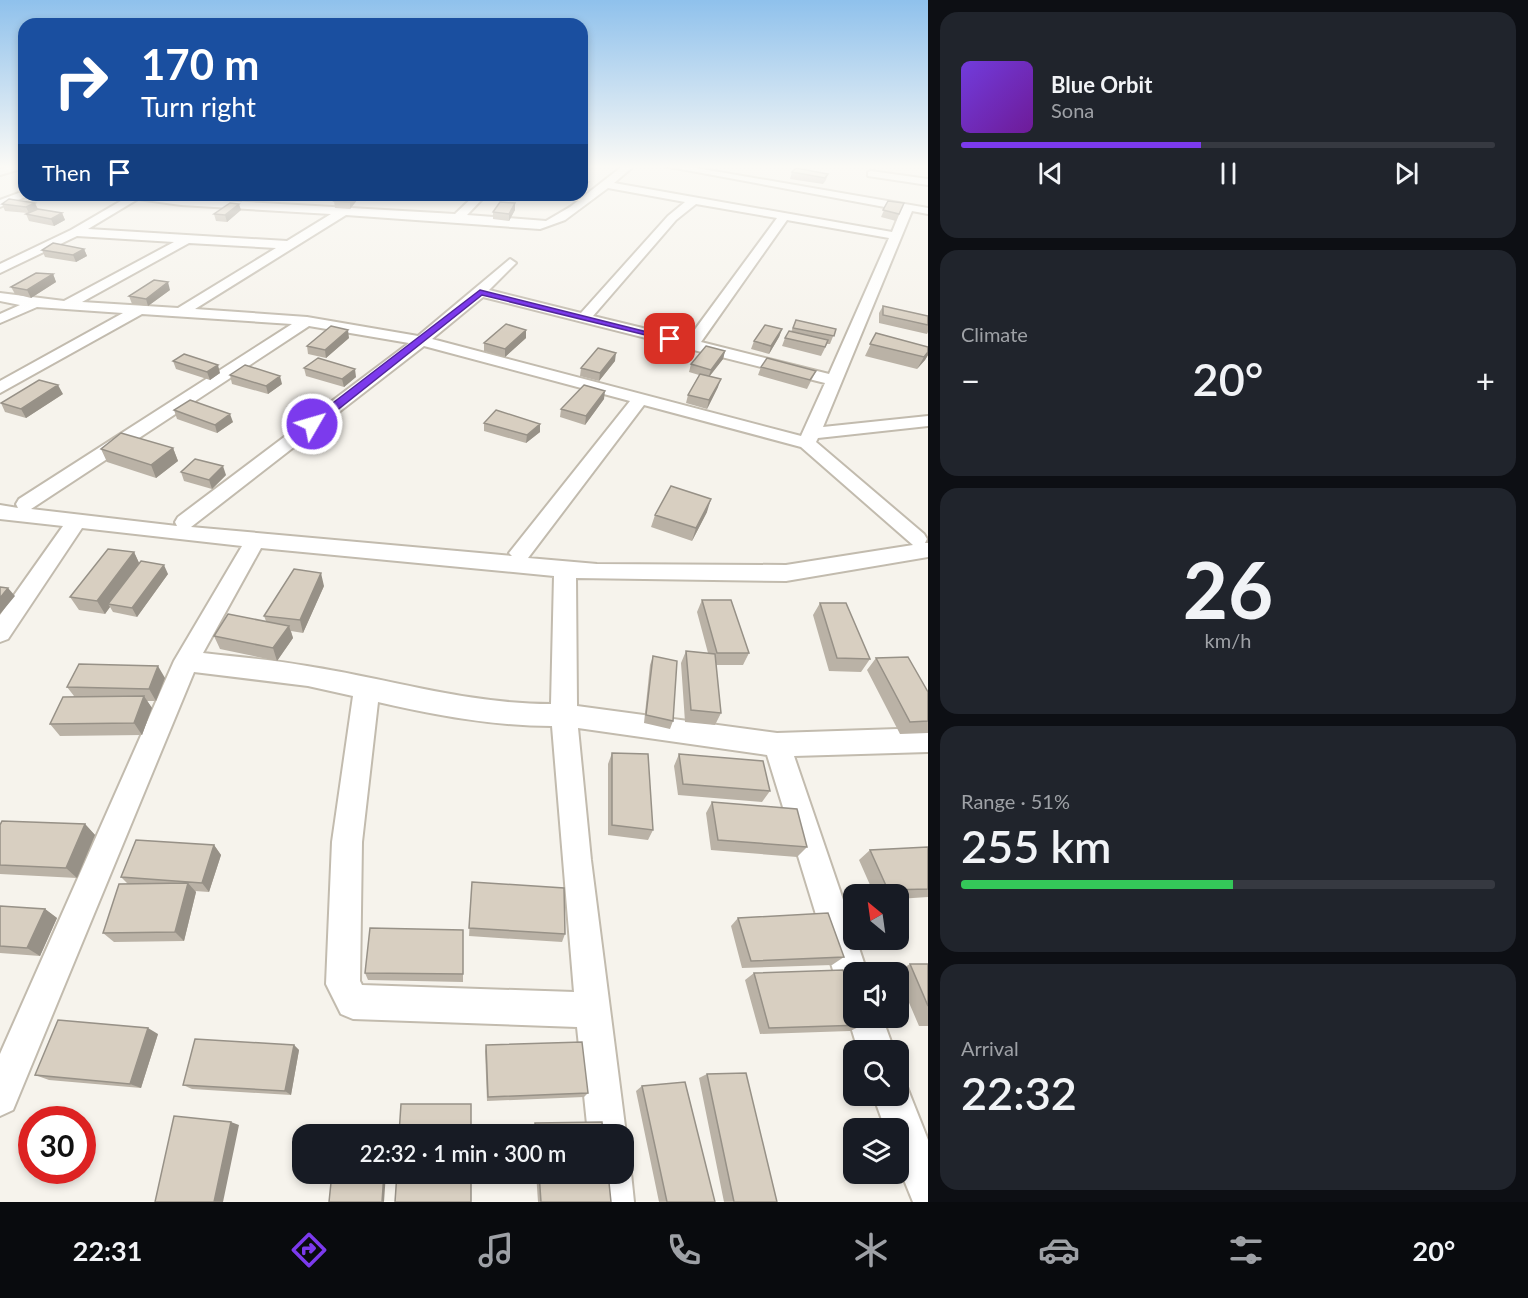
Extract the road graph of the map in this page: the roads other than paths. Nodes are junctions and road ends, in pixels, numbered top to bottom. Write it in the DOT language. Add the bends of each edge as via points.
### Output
graph roads {
  1 [pos="92,221"];
  2 [pos="331,221"];
  3 [pos="497,221"];
  4 [pos="553,221"];
  5 [pos="669,221"];
  6 [pos="780,221"];
  7 [pos="812,221"];
  8 [pos="902,221"];
  9 [pos="75,232"];
  10 [pos="895,236"];
  11 [pos="190,237"];
  12 [pos="288,245"];
  13 [pos="510,263"];
  14 [pos="0,269"];
  15 [pos="480,292"];
  16 [pos="0,297"];
  17 [pos="35,303"];
  18 [pos="66,305"];
  19 [pos="138,310"];
  20 [pos="180,313"];
  21 [pos="584,318"];
  22 [pos="0,319"];
  23 [pos="308,321"];
  24 [pos="421,341"];
  25 [pos="692,344"];
  26 [pos="834,380"];
  27 [pos="0,388"];
  28 [pos="640,399"];
  29 [pos="928,421"];
  30 [pos="809,438"];
  31 [pos="0,501"];
  32 [pos="26,504"];
  33 [pos="0,512"];
  34 [pos="76,522"];
  35 [pos="185,522"];
  36 [pos="256,539"];
  37 [pos="924,542"];
  38 [pos="520,553"];
  39 [pos="565,569"];
  40 [pos="3,625"];
  41 [pos="186,661"];
  42 [pos="367,689"];
  43 [pos="564,715"];
  44 [pos="928,740"];
  45 [pos="777,745"];
  46 [pos="847,962"];
  47 [pos="592,1010"];
  48 [pos="0,1097"];
  49 [pos="896,1106"];
  50 [pos="606,1124"];
  51 [pos="612,1184"];
  52 [pos="928,1191"];
  53 [pos="614,1202"];
  1 -- 9 [label="street"];
  2 -- 12 [label="street"];
  3 -- 4 [label="street" via="547,225"];
  5 -- 21 [label="street"];
  6 -- 25 [label="street"];
  7 -- 10 [label="street"];
  8 -- 10 [label="street"];
  9 -- 11 [label="street"];
  9 -- 14 [label="street"];
  10 -- 26 [label="street"];
  11 -- 12 [label="street"];
  11 -- 18 [label="street"];
  12 -- 20 [label="street"];
  13 -- 15 [label="street"];
  15 -- 21 [label="street"];
  15 -- 24 [label="street"];
  16 -- 17 [label="street"];
  17 -- 18 [label="street"];
  17 -- 22 [label="street"];
  18 -- 19 [label="street"];
  19 -- 20 [label="street"];
  19 -- 27 [label="street"];
  20 -- 23 [label="street"];
  21 -- 25 [label="street"];
  23 -- 24 [label="street"];
  23 -- 32 [label="street"];
  24 -- 28 [label="street"];
  24 -- 35 [label="street"];
  25 -- 26 [label="street"];
  26 -- 30 [label="street"];
  28 -- 30 [label="street"];
  28 -- 38 [label="street"];
  29 -- 30 [label="street"];
  30 -- 37 [label="street"];
  31 -- 32 [label="street"];
  32 -- 35 [label="street"];
  33 -- 34 [label="street"];
  34 -- 36 [label="street"];
  34 -- 40 [label="street"];
  35 -- 38 [label="street"];
  36 -- 39 [label="street"];
  36 -- 41 [label="street"];
  37 -- 38 [label="street" via="779,561 596,560"];
  37 -- 39 [label="street" via="786,573"];
  39 -- 43 [label="street"];
  41 -- 42 [label="street" via="308,676"];
  41 -- 48 [label="street"];
  42 -- 43 [label="street" via="440,705"];
  42 -- 47 [label="street" via="347,842 343,984 346,994 352,1002"];
  43 -- 45 [label="street"];
  43 -- 47 [label="street"];
  44 -- 45 [label="street"];
  45 -- 46 [label="street"];
  47 -- 50 [label="street"];
  49 -- 52 [label="street"];
  51 -- 53 [label="street"];
}
